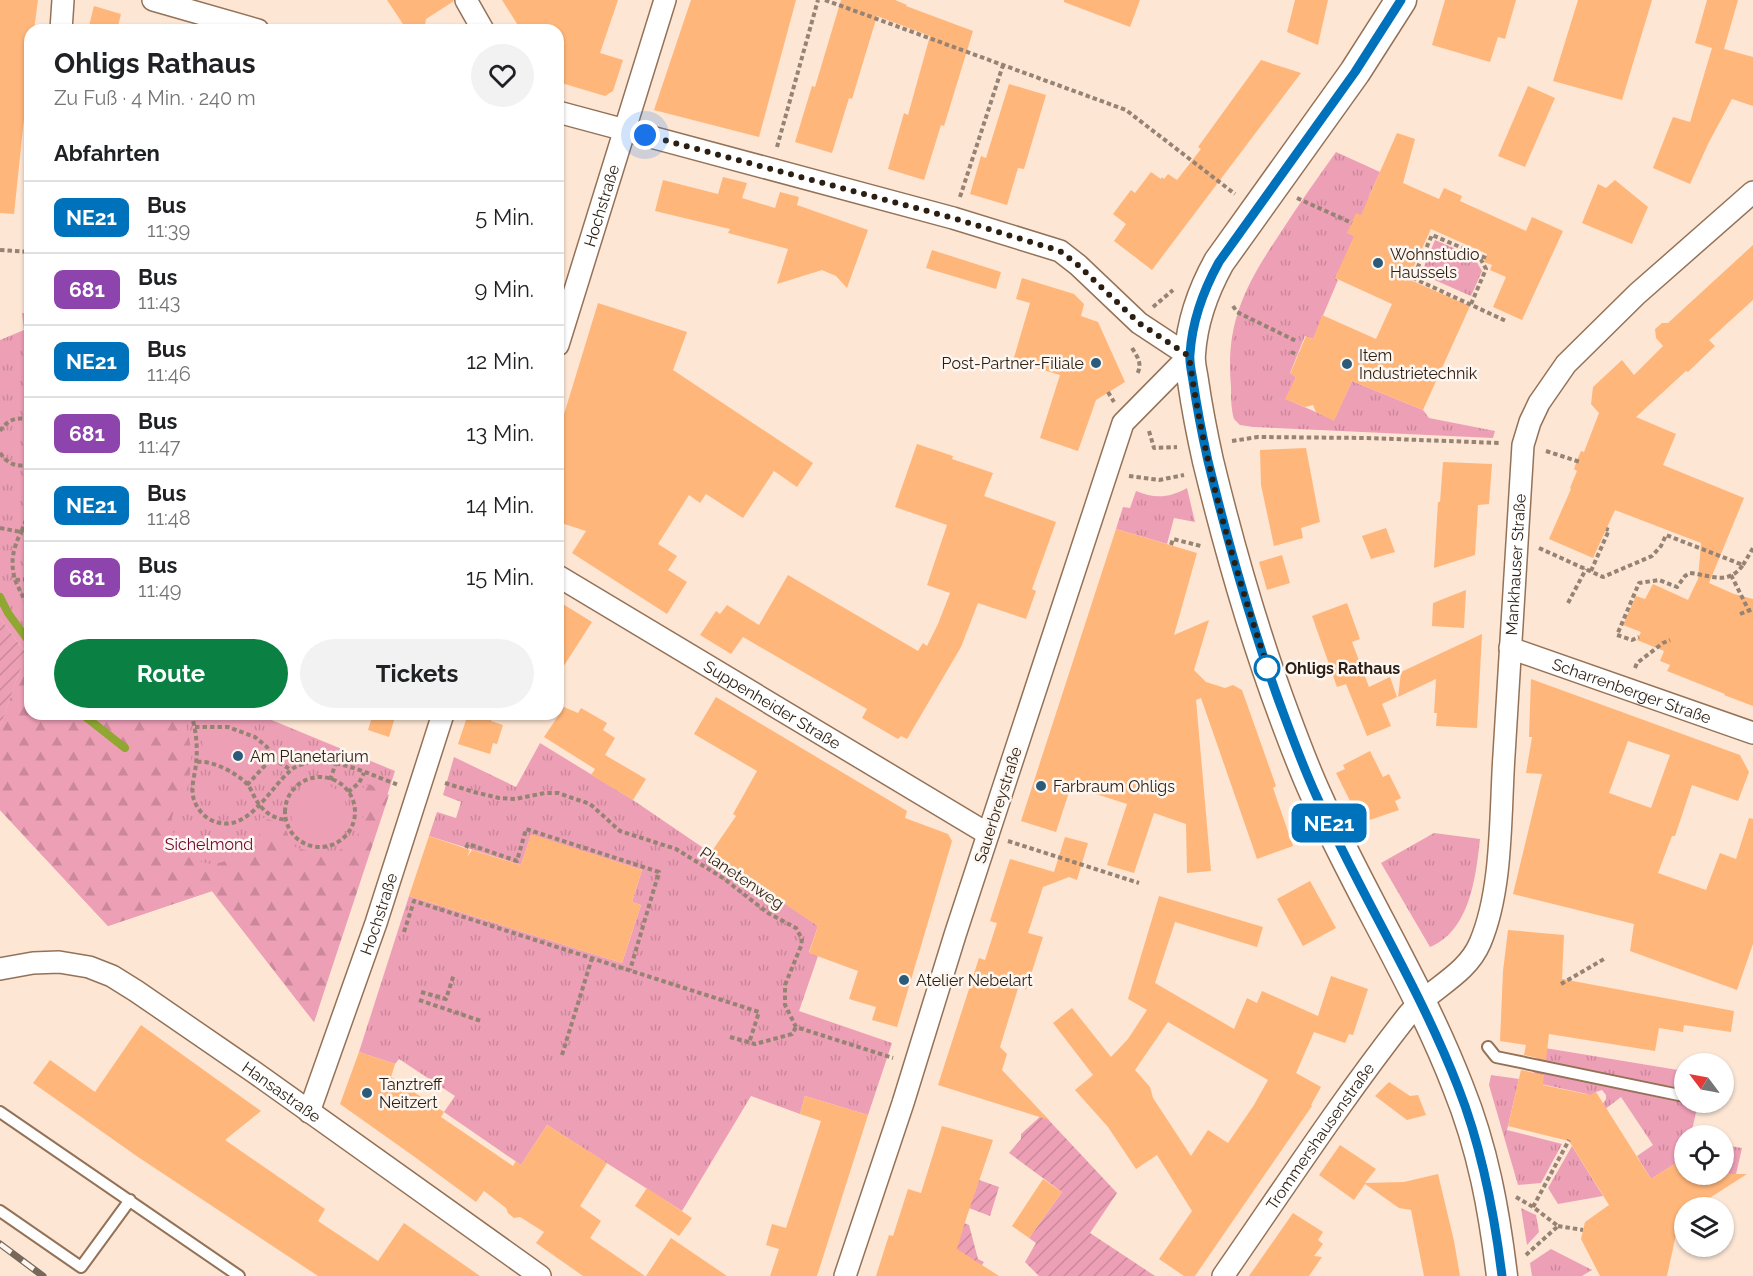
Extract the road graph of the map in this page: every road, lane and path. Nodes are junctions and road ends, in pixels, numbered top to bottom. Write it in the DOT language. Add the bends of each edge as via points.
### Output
graph roads {
  1 [pos="63,0"];
  2 [pos="153,0"];
  3 [pos="466,0"];
  4 [pos="665,0"];
  5 [pos="818,0"];
  6 [pos="825,0"];
  7 [pos="1401,0"];
  8 [pos="61,24"];
  9 [pos="237,24"];
  10 [pos="480,24"];
  11 [pos="1003,65"];
  12 [pos="564,114"];
  13 [pos="624,129"];
  14 [pos="771,168"];
  15 [pos="1753,192"];
  16 [pos="1237,195"];
  17 [pos="1296,198"];
  18 [pos="953,218"];
  19 [pos="1352,223"];
  20 [pos="0,250"];
  21 [pos="24,252"];
  22 [pos="1479,255"];
  23 [pos="1486,258"];
  24 [pos="1173,290"];
  25 [pos="1471,304"];
  26 [pos="1233,306"];
  27 [pos="1150,309"];
  28 [pos="1506,321"];
  29 [pos="564,325"];
  30 [pos="1127,339"];
  31 [pos="1296,340"];
  32 [pos="1291,352"];
  33 [pos="1298,355"];
  34 [pos="1189,356"];
  35 [pos="1134,379"];
  36 [pos="1108,392"];
  37 [pos="1120,394"];
  38 [pos="24,419"];
  39 [pos="1142,423"];
  40 [pos="0,431"];
  41 [pos="1232,441"];
  42 [pos="1523,445"];
  43 [pos="1181,446"];
  44 [pos="1547,451"];
  45 [pos="0,453"];
  46 [pos="1581,462"];
  47 [pos="24,465"];
  48 [pos="1108,471"];
  49 [pos="1187,475"];
  50 [pos="24,525"];
  51 [pos="0,528"];
  52 [pos="1606,529"];
  53 [pos="21,532"];
  54 [pos="24,533"];
  55 [pos="1516,538"];
  56 [pos="1171,545"];
  57 [pos="1203,547"];
  58 [pos="1753,548"];
  59 [pos="1743,565"];
  60 [pos="1588,570"];
  61 [pos="1731,575"];
  62 [pos="24,579"];
  63 [pos="15,580"];
  64 [pos="564,580"];
  65 [pos="1659,580"];
  66 [pos="1657,586"];
  67 [pos="24,599"];
  68 [pos="1568,603"];
  69 [pos="1751,610"];
  70 [pos="1740,614"];
  71 [pos="1639,637"];
  72 [pos="1670,640"];
  73 [pos="1510,648"];
  74 [pos="1626,688"];
  75 [pos="193,720"];
  76 [pos="441,720"];
  77 [pos="195,727"];
  78 [pos="1753,733"];
  79 [pos="272,758"];
  80 [pos="196,762"];
  81 [pos="336,764"];
  82 [pos="291,770"];
  83 [pos="364,773"];
  84 [pos="330,780"];
  85 [pos="247,784"];
  86 [pos="419,791"];
  87 [pos="348,792"];
  88 [pos="259,805"];
  89 [pos="286,820"];
  90 [pos="988,834"];
  91 [pos="466,848"];
  92 [pos="1139,883"];
  93 [pos="404,932"];
  94 [pos="592,958"];
  95 [pos="1604,959"];
  96 [pos="0,969"];
  97 [pos="630,970"];
  98 [pos="454,974"];
  99 [pos="1561,984"];
  100 [pos="421,992"];
  101 [pos="419,1000"];
  102 [pos="1421,1002"];
  103 [pos="481,1021"];
  104 [pos="796,1027"];
  105 [pos="730,1037"];
  106 [pos="749,1042"];
  107 [pos="1488,1047"];
  108 [pos="562,1055"];
  109 [pos="888,1056"];
  110 [pos="1674,1094"];
  111 [pos="0,1112"];
  112 [pos="309,1112"];
  113 [pos="1569,1140"];
  114 [pos="1512,1196"];
  115 [pos="130,1200"];
  116 [pos="1533,1207"];
  117 [pos="0,1211"];
  118 [pos="1558,1226"];
  119 [pos="1583,1230"];
  120 [pos="1512,1266"];
  121 [pos="239,1276"];
  122 [pos="540,1276"];
  123 [pos="845,1276"];
  124 [pos="1223,1276"];
  1 -- 8 [label="street"];
  2 -- 9 [label="street"];
  3 -- 10 [label="street"];
  4 -- 13 [label="street, Hochstraße"];
  5 -- 14 [label="path"];
  6 -- 11 [label="path"];
  7 -- 34 [label="main road" via="1355,72 1219,262 1202,297"];
  11 -- 16 [label="path" via="1126,110"];
  11 -- 18 [label="path"];
  12 -- 13 [label="street"];
  13 -- 14 [label="street"];
  13 -- 29 [label="street, Hochstraße"];
  14 -- 18 [label="street"];
  15 -- 42 [label="street, Mankhauser Straße" via="1637,294 1566,364 1539,403"];
  17 -- 19 [label="path"];
  18 -- 34 [label="street" via="1060,251 1139,323"];
  20 -- 21 [label="path"];
  22 -- 23 [label="path"];
  22 -- 25 [label="path" via="1486,269"];
  22 -- 25 [label="path" via="1432,235 1413,278"];
  24 -- 27 [label="path"];
  25 -- 28 [label="path"];
  26 -- 31 [label="path"];
  30 -- 35 [label="path" via="1139,359 1140,369"];
  32 -- 33 [label="path"];
  34 -- 48 [label="street, Sauerbreystraße" via="1123,423"];
  34 -- 102 [label="main road" via="1217,497 1239,582 1276,694 1315,795"];
  36 -- 37 [label="path" via="1114,402"];
  38 -- 40 [label="path" via="10,421"];
  39 -- 43 [label="path" via="1154,448"];
  41 -- 42 [label="path" via="1258,437 1366,438"];
  42 -- 55 [label="street, Mankhauser Straße"];
  44 -- 46 [label="path"];
  45 -- 47 [label="path" via="13,465"];
  48 -- 49 [label="path" via="1150,480"];
  48 -- 90 [label="street, Sauerbreystraße"];
  50 -- 53 [label="path"];
  51 -- 53 [label="path"];
  52 -- 60 [label="path" via="1609,530"];
  53 -- 54 [label="path"];
  53 -- 63 [label="path" via="12,558"];
  55 -- 60 [label="path"];
  55 -- 73 [label="street, Mankhauser Straße"];
  56 -- 57 [label="path" via="1173,539"];
  58 -- 59 [label="path"];
  59 -- 60 [label="path" via="1666,535 1652,556 1604,577"];
  59 -- 61 [label="path"];
  60 -- 68 [label="path"];
  61 -- 65 [label="path" via="1716,578 1690,573 1677,587"];
  61 -- 69 [label="path"];
  62 -- 63 [label="path"];
  63 -- 67 [label="path"];
  64 -- 90 [label="street, Suppenheider Straße"];
  65 -- 66 [label="path"];
  65 -- 71 [label="path" via="1639,583 1617,635 1632,640"];
  69 -- 70 [label="path"];
  72 -- 74 [label="path" via="1637,663"];
  73 -- 74 [label="street, Scharrenberger Straße"];
  73 -- 102 [label="street, Mankhauser Straße" via="1496,881 1488,920 1472,956"];
  74 -- 78 [label="street, Scharrenberger Straße"];
  75 -- 77 [label="path"];
  76 -- 86 [label="street, Hochstraße"];
  77 -- 79 [label="path" via="228,727 255,737 267,747"];
  77 -- 80 [label="path"];
  79 -- 82 [label="path"];
  79 -- 85 [label="path"];
  80 -- 85 [label="path" via="210,762"];
  80 -- 88 [label="path" via="193,798 208,819 224,824 235,822 246,818"];
  81 -- 82 [label="path" via="312,762"];
  81 -- 83 [label="path"];
  81 -- 84 [label="path"];
  82 -- 88 [label="path"];
  83 -- 86 [label="path"];
  83 -- 87 [label="path"];
  84 -- 87 [label="path"];
  84 -- 89 [label="path" via="307,780 295,788 288,800"];
  85 -- 88 [label="path"];
  86 -- 104 [label="path, Planetenweg" via="437,796 441,782 499,798 558,793 590,804 620,831 676,849 711,870 800,933 801,946 785,985 785,1005"];
  86 -- 112 [label="street, Hochstraße"];
  87 -- 89 [label="path" via="354,819 350,831 336,843 318,847 306,844 295,836"];
  88 -- 89 [label="path" via="272,816"];
  90 -- 92 [label="path"];
  90 -- 123 [label="street, Sauerbreystraße"];
  91 -- 97 [label="path" via="468,844 517,861 526,829 659,872"];
  93 -- 94 [label="path" via="414,901"];
  94 -- 97 [label="path"];
  94 -- 108 [label="path"];
  95 -- 99 [label="path"];
  96 -- 112 [label="street, Hansastraße" via="59,962 90,967 112,976"];
  97 -- 106 [label="path" via="759,1012"];
  98 -- 100 [label="path" via="446,999"];
  101 -- 103 [label="path"];
  102 -- 120 [label="main road" via="1458,1087 1484,1163 1495,1221"];
  102 -- 124 [label="street, Trommershausenstraße" via="1353,1089"];
  104 -- 106 [label="path" via="792,1034 755,1044"];
  104 -- 109 [label="path"];
  105 -- 106 [label="path"];
  107 -- 110 [label="lane" via="1496,1057"];
  111 -- 115 [label="lane"];
  112 -- 122 [label="street, Hansastraße"];
  113 -- 116 [label="path"];
  114 -- 116 [label="path"];
  115 -- 117 [label="lane" via="81,1267"];
  115 -- 121 [label="lane"];
  116 -- 118 [label="path"];
  118 -- 119 [label="path"];
  118 -- 120 [label="path"];
}
